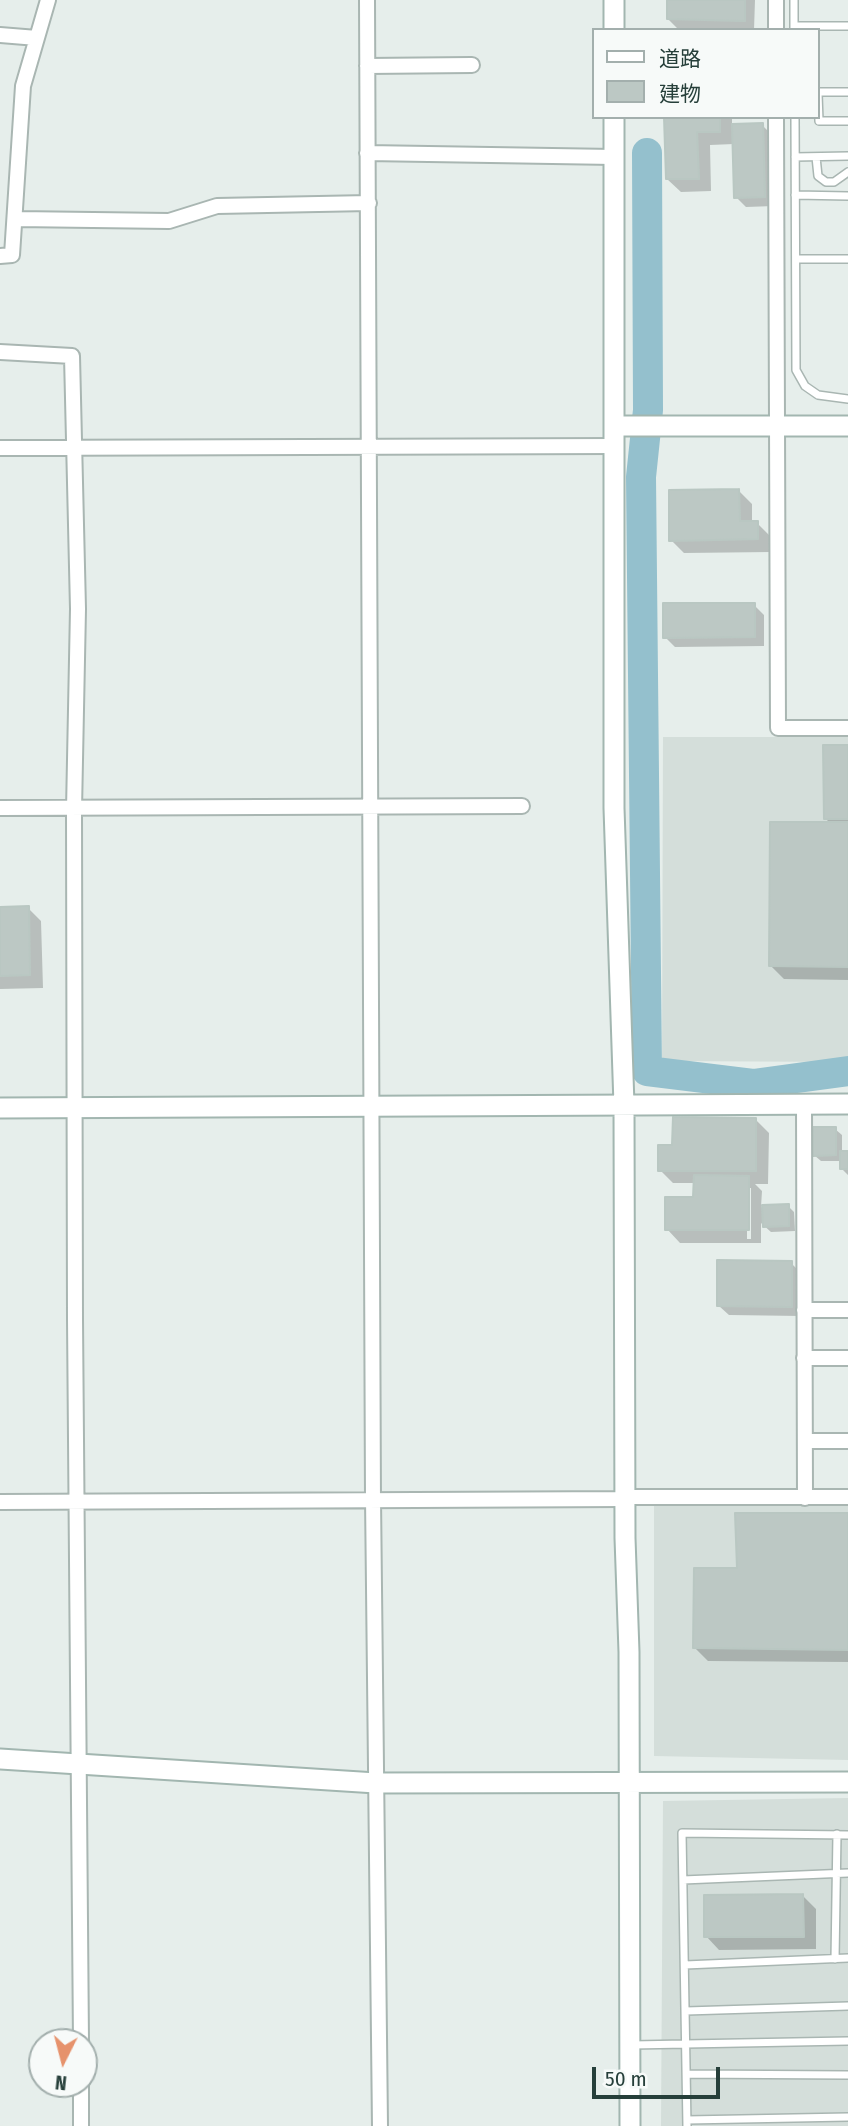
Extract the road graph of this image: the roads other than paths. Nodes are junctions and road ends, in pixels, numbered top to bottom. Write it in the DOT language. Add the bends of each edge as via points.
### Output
graph roads {
  1 [pos="48,0"];
  2 [pos="367,0"];
  3 [pos="614,0"];
  4 [pos="776,0"];
  5 [pos="794,0"];
  6 [pos="848,26"];
  7 [pos="614,28"];
  8 [pos="776,28"];
  9 [pos="794,28"];
  10 [pos="0,35"];
  11 [pos="37,38"];
  12 [pos="472,65"];
  13 [pos="367,66"];
  14 [pos="848,92"];
  15 [pos="820,93"];
  16 [pos="614,119"];
  17 [pos="776,119"];
  18 [pos="795,119"];
  19 [pos="819,119"];
  20 [pos="848,121"];
  21 [pos="367,153"];
  22 [pos="848,156"];
  23 [pos="614,157"];
  24 [pos="795,157"];
  25 [pos="816,157"];
  26 [pos="848,172"];
  27 [pos="795,195"];
  28 [pos="848,196"];
  29 [pos="369,203"];
  30 [pos="17,219"];
  31 [pos="0,256"];
  32 [pos="796,258"];
  33 [pos="848,259"];
  34 [pos="0,352"];
  35 [pos="848,399"];
  36 [pos="775,426"];
  37 [pos="848,426"];
  38 [pos="615,436"];
  39 [pos="369,446"];
  40 [pos="72,447"];
  41 [pos="0,448"];
  42 [pos="848,728"];
  43 [pos="522,806"];
  44 [pos="370,807"];
  45 [pos="0,808"];
  46 [pos="74,810"];
  47 [pos="804,1104"];
  48 [pos="848,1104"];
  49 [pos="624,1105"];
  50 [pos="371,1106"];
  51 [pos="75,1107"];
  52 [pos="0,1108"];
  53 [pos="804,1310"];
  54 [pos="848,1310"];
  55 [pos="804,1358"];
  56 [pos="848,1358"];
  57 [pos="805,1441"];
  58 [pos="848,1441"];
  59 [pos="633,1497"];
  60 [pos="848,1497"];
  61 [pos="373,1498"];
  62 [pos="805,1498"];
  63 [pos="0,1502"];
  64 [pos="77,1503"];
  65 [pos="0,1759"];
  66 [pos="79,1763"];
  67 [pos="630,1782"];
  68 [pos="848,1782"];
  69 [pos="376,1783"];
  70 [pos="837,1834"];
  71 [pos="848,1835"];
  72 [pos="848,1873"];
  73 [pos="839,1874"];
  74 [pos="683,1880"];
  75 [pos="848,1958"];
  76 [pos="835,1959"];
  77 [pos="685,1965"];
  78 [pos="848,2006"];
  79 [pos="685,2011"];
  80 [pos="81,2028"];
  81 [pos="848,2041"];
  82 [pos="630,2045"];
  83 [pos="686,2045"];
  84 [pos="687,2074"];
  85 [pos="848,2075"];
  86 [pos="81,2098"];
  87 [pos="848,2117"];
  88 [pos="687,2123"];
  89 [pos="81,2126"];
  90 [pos="380,2126"];
  91 [pos="629,2126"];
  1 -- 11 [label="street"];
  2 -- 13 [label="street"];
  3 -- 7 [label="street"];
  4 -- 8 [label="street"];
  5 -- 9 [label="lane"];
  6 -- 9 [label="lane"];
  10 -- 11 [label="street"];
  11 -- 30 [label="street" via="23,86"];
  12 -- 13 [label="street"];
  13 -- 21 [label="street"];
  14 -- 15 [label="lane"];
  16 -- 23 [label="street"];
  17 -- 36 [label="street"];
  18 -- 24 [label="lane"];
  19 -- 20 [label="lane"];
  21 -- 23 [label="street"];
  21 -- 29 [label="street"];
  22 -- 25 [label="lane"];
  23 -- 38 [label="street"];
  24 -- 25 [label="lane"];
  24 -- 27 [label="lane"];
  25 -- 26 [label="lane" via="818,176 826,181 834,182"];
  27 -- 28 [label="lane"];
  27 -- 32 [label="lane"];
  29 -- 30 [label="street" via="217,206 169,221"];
  29 -- 39 [label="street"];
  30 -- 31 [label="street" via="12,255"];
  32 -- 33 [label="lane"];
  32 -- 35 [label="lane" via="796,370 805,386 818,395"];
  34 -- 40 [label="street" via="72,356"];
  36 -- 37 [label="street"];
  36 -- 38 [label="street" via="636,427"];
  36 -- 42 [label="street" via="778,728"];
  38 -- 39 [label="street"];
  38 -- 49 [label="street" via="614,808"];
  39 -- 40 [label="street"];
  39 -- 44 [label="street"];
  40 -- 41 [label="street"];
  40 -- 46 [label="street" via="78,609"];
  43 -- 44 [label="street"];
  44 -- 46 [label="street"];
  44 -- 50 [label="street"];
  45 -- 46 [label="street"];
  46 -- 51 [label="street"];
  47 -- 48 [label="street"];
  47 -- 49 [label="street"];
  47 -- 53 [label="street"];
  49 -- 50 [label="street"];
  49 -- 59 [label="street"];
  50 -- 51 [label="street"];
  50 -- 61 [label="street"];
  51 -- 52 [label="street"];
  51 -- 64 [label="street"];
  53 -- 54 [label="street"];
  53 -- 55 [label="street"];
  55 -- 56 [label="street"];
  55 -- 57 [label="street"];
  57 -- 58 [label="street"];
  57 -- 62 [label="street"];
  59 -- 61 [label="street"];
  59 -- 62 [label="street"];
  59 -- 67 [label="street"];
  60 -- 62 [label="street"];
  61 -- 64 [label="street"];
  61 -- 69 [label="street"];
  63 -- 64 [label="street"];
  64 -- 66 [label="street"];
  65 -- 66 [label="street"];
  66 -- 69 [label="street"];
  66 -- 80 [label="street"];
  67 -- 68 [label="street"];
  67 -- 69 [label="street"];
  67 -- 82 [label="street"];
  69 -- 90 [label="street"];
  70 -- 71 [label="lane"];
  70 -- 73 [label="lane"];
  70 -- 74 [label="lane" via="682,1833"];
  72 -- 73 [label="lane"];
  73 -- 74 [label="lane"];
  73 -- 76 [label="lane"];
  74 -- 77 [label="lane"];
  75 -- 76 [label="lane"];
  76 -- 77 [label="lane"];
  77 -- 79 [label="lane"];
  78 -- 79 [label="lane"];
  79 -- 83 [label="lane"];
  81 -- 83 [label="lane"];
  82 -- 83 [label="lane"];
  82 -- 91 [label="street"];
  83 -- 84 [label="lane"];
  84 -- 85 [label="lane"];
  84 -- 88 [label="lane"];
  86 -- 89 [label="street"];
  87 -- 88 [label="lane"];
}
